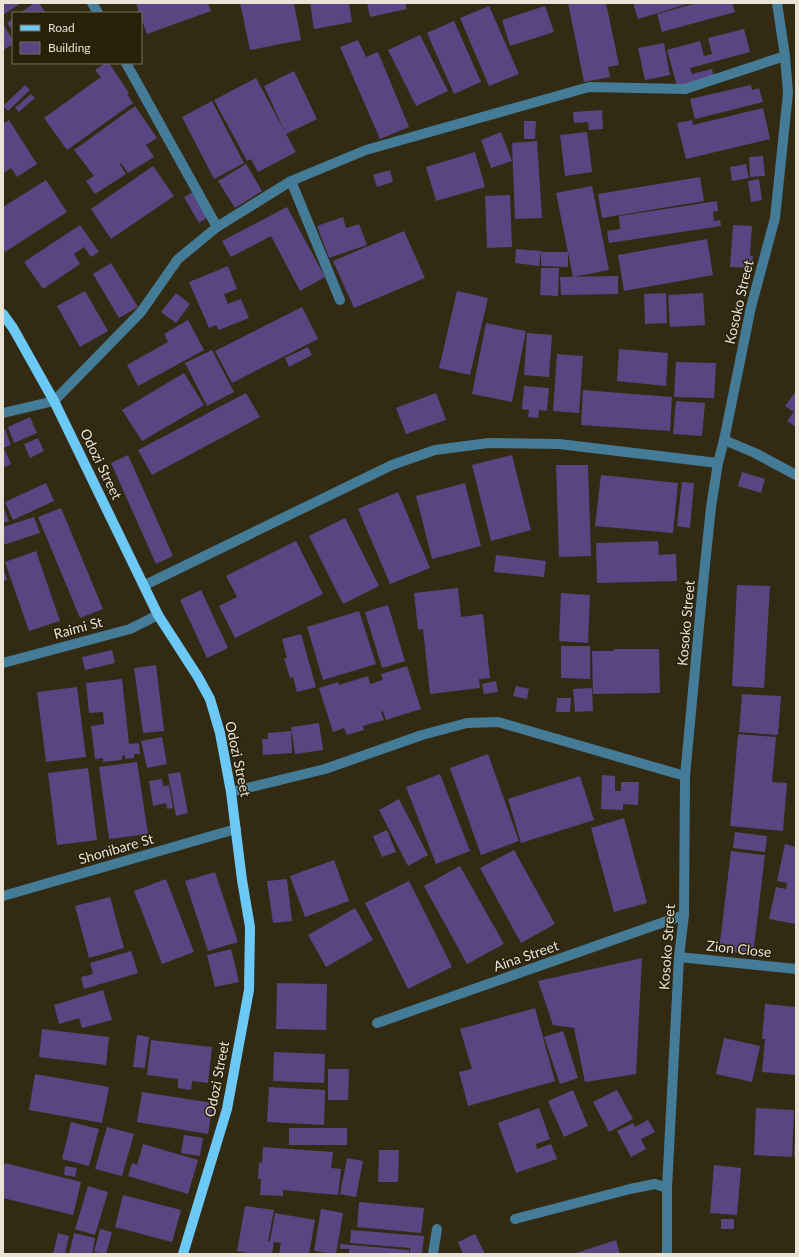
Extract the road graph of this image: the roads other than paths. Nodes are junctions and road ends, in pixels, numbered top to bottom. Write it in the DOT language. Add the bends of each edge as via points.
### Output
graph roads {
  1 [pos="92,3"];
  2 [pos="777,3"];
  3 [pos="97,12"];
  4 [pos="785,56"];
  5 [pos="127,64"];
  6 [pos="792,93"];
  7 [pos="291,181"];
  8 [pos="217,227"];
  9 [pos="340,300"];
  10 [pos="3,314"];
  11 [pos="54,400"];
  12 [pos="3,412"];
  13 [pos="724,440"];
  14 [pos="718,463"];
  15 [pos="796,475"];
  16 [pos="145,585"];
  17 [pos="158,615"];
  18 [pos="3,663"];
  19 [pos="685,776"];
  20 [pos="231,792"];
  21 [pos="236,829"];
  22 [pos="3,896"];
  23 [pos="684,914"];
  24 [pos="679,957"];
  25 [pos="796,969"];
  26 [pos="377,1023"];
  27 [pos="667,1188"];
  28 [pos="514,1219"];
  29 [pos="437,1229"];
  30 [pos="183,1254"];
  31 [pos="433,1254"];
  32 [pos="667,1254"];
  1 -- 3 [label="street"];
  2 -- 4 [label="street, Kosoko Street"];
  4 -- 6 [label="street, Kosoko Street"];
  4 -- 7 [label="street" via="685,89 589,87 366,150"];
  5 -- 8 [label="street"];
  6 -- 13 [label="street, Kosoko Street" via="774,218 751,307"];
  7 -- 8 [label="street"];
  7 -- 9 [label="street"];
  8 -- 11 [label="street" via="178,259 141,312"];
  10 -- 11 [label="main road, Odozi Street"];
  11 -- 12 [label="street"];
  11 -- 16 [label="main road, Odozi Street"];
  13 -- 14 [label="street, Kosoko Street"];
  13 -- 15 [label="street"];
  14 -- 16 [label="street" via="559,444 489,443 435,450 392,465"];
  14 -- 19 [label="street, Kosoko Street" via="711,507"];
  16 -- 17 [label="main road, Odozi Street"];
  17 -- 18 [label="street, Raimi St" via="130,629"];
  17 -- 20 [label="main road, Odozi Street" via="210,699 220,733"];
  19 -- 20 [label="street" via="498,722 467,723 422,735 325,769"];
  19 -- 23 [label="street, Kosoko Street"];
  20 -- 21 [label="main road, Odozi Street"];
  21 -- 22 [label="street, Shonibare St"];
  21 -- 30 [label="main road, Odozi Street" via="250,927 249,990 227,1109"];
  23 -- 24 [label="street, Kosoko Street"];
  23 -- 26 [label="street, Aina Street"];
  24 -- 25 [label="street, Zion Close"];
  24 -- 27 [label="street, Kosoko Street"];
  27 -- 28 [label="street" via="655,1184 630,1189"];
  27 -- 32 [label="street, Kosoko Street"];
  29 -- 31 [label="street"];
}
